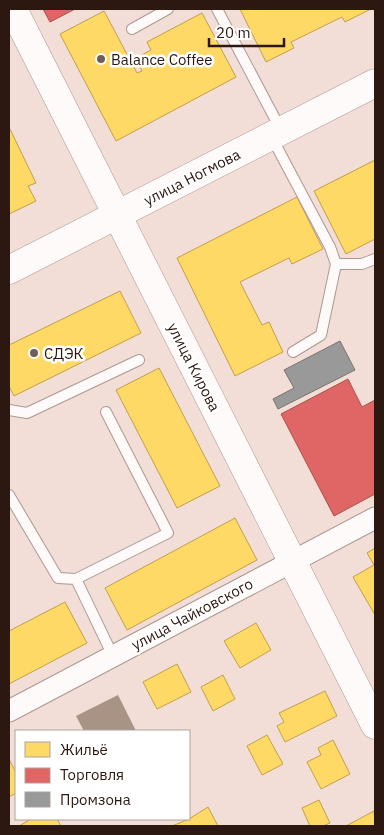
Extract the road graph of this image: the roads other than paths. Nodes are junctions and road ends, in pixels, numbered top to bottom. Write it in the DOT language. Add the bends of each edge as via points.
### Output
graph roads {
  1 [pos="13,9"];
  2 [pos="168,9"];
  3 [pos="217,9"];
  4 [pos="132,29"];
  5 [pos="375,83"];
  6 [pos="277,134"];
  7 [pos="116,215"];
  8 [pos="375,260"];
  9 [pos="336,264"];
  10 [pos="9,270"];
  11 [pos="293,352"];
  12 [pos="139,360"];
  13 [pos="9,410"];
  14 [pos="106,412"];
  15 [pos="9,496"];
  16 [pos="375,518"];
  17 [pos="293,561"];
  18 [pos="76,579"];
  19 [pos="113,656"];
  20 [pos="9,711"];
  21 [pos="375,725"];
  1 -- 7 [label="main road, улица Кирова"];
  2 -- 4 [label="lane"];
  3 -- 6 [label="lane"];
  5 -- 6 [label="main road, улица Ногмова"];
  6 -- 7 [label="main road, улица Ногмова"];
  6 -- 9 [label="lane"];
  7 -- 10 [label="main road, улица Ногмова"];
  7 -- 17 [label="main road, улица Кирова"];
  8 -- 9 [label="lane" via="362,264"];
  9 -- 11 [label="lane" via="321,335"];
  12 -- 13 [label="lane" via="27,413"];
  14 -- 18 [label="lane" via="168,533"];
  15 -- 18 [label="lane" via="58,578"];
  16 -- 17 [label="street, улица Чайковского"];
  17 -- 19 [label="street, улица Чайковского"];
  17 -- 21 [label="main road, улица Кирова"];
  18 -- 19 [label="lane"];
  19 -- 20 [label="street, улица Чайковского"];
}
